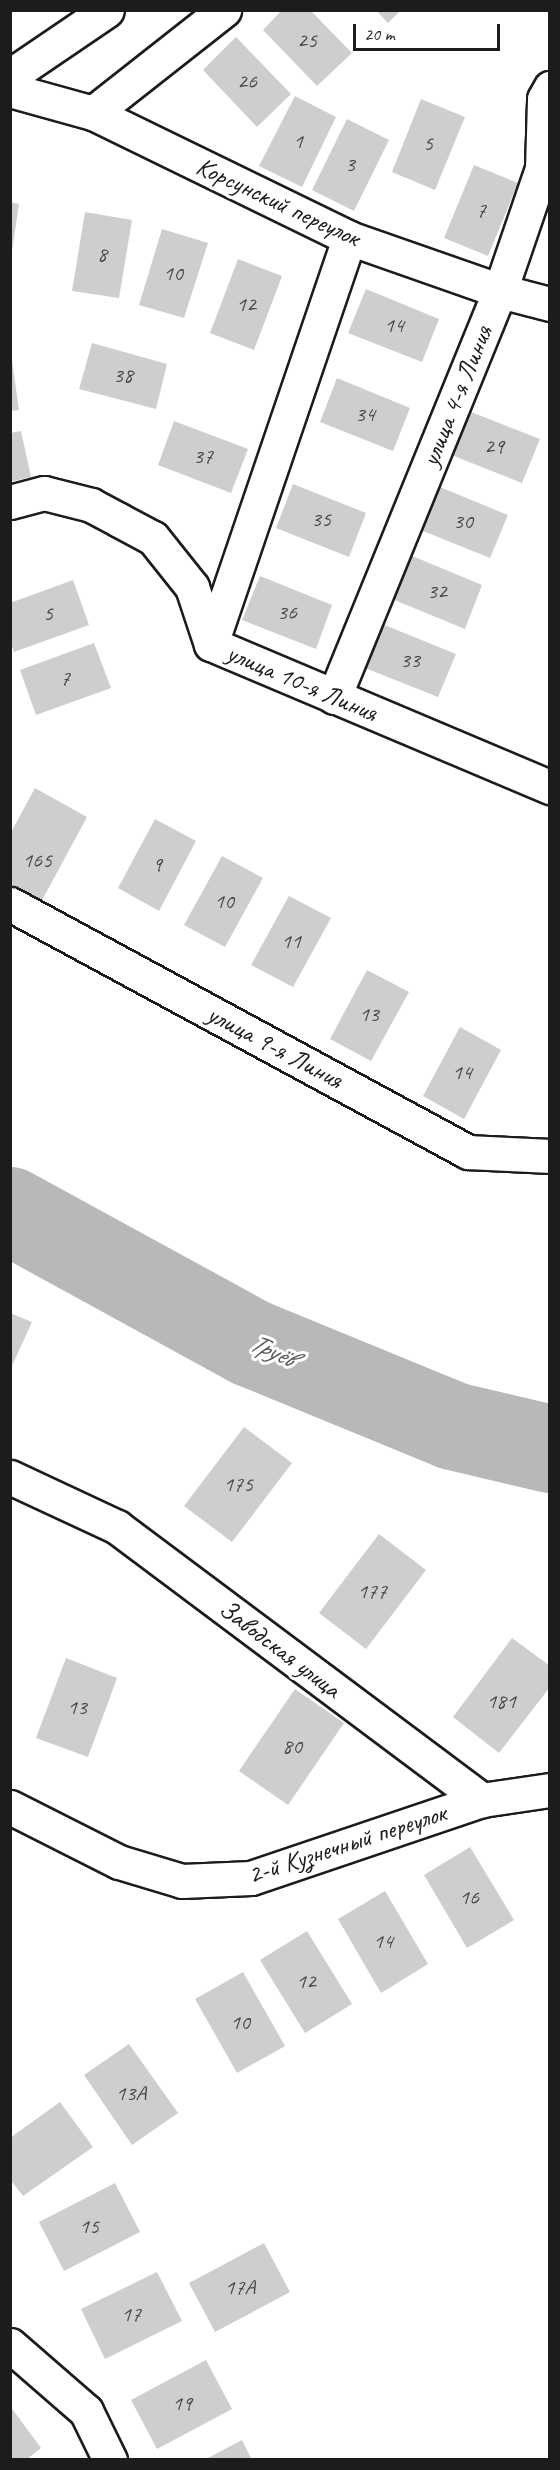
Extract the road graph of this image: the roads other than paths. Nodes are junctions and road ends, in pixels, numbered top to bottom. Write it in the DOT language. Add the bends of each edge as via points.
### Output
graph roads {
  1 [pos="107,10"];
  2 [pos="224,10"];
  3 [pos="10,76"];
  4 [pos="549,88"];
  5 [pos="10,90"];
  6 [pos="93,113"];
  7 [pos="349,238"];
  8 [pos="500,291"];
  9 [pos="549,304"];
  10 [pos="10,502"];
  11 [pos="211,644"];
  12 [pos="334,698"];
  13 [pos="549,787"];
  14 [pos="10,903"];
  15 [pos="549,1156"];
  16 [pos="10,1477"];
  17 [pos="549,1790"];
  18 [pos="482,1800"];
  19 [pos="10,1807"];
  20 [pos="10,2345"];
  21 [pos="110,2460"];
  1 -- 3 [label="street"];
  2 -- 6 [label="street"];
  4 -- 8 [label="street, улица 4-я Линия" via="544,99 542,168"];
  5 -- 6 [label="street, Корсунский переулок"];
  6 -- 7 [label="street, Корсунский переулок"];
  7 -- 8 [label="street, Корсунский переулок"];
  7 -- 11 [label="street"];
  8 -- 9 [label="street, Корсунский переулок"];
  8 -- 12 [label="street, улица 4-я Линия"];
  10 -- 11 [label="street, улица 10-я Линия" via="44,493 91,505 153,538 192,587"];
  11 -- 12 [label="street, улица 10-я Линия"];
  12 -- 13 [label="street, улица 10-я Линия"];
  14 -- 15 [label="street, улица 9-я Линия" via="468,1152"];
  16 -- 18 [label="street, Заводская улица" via="117,1527"];
  17 -- 18 [label="street"];
  18 -- 19 [label="street, 2-й Кузнечный переулок" via="251,1878 182,1881 119,1862"];
  20 -- 21 [label="street" via="86,2411"];
}
